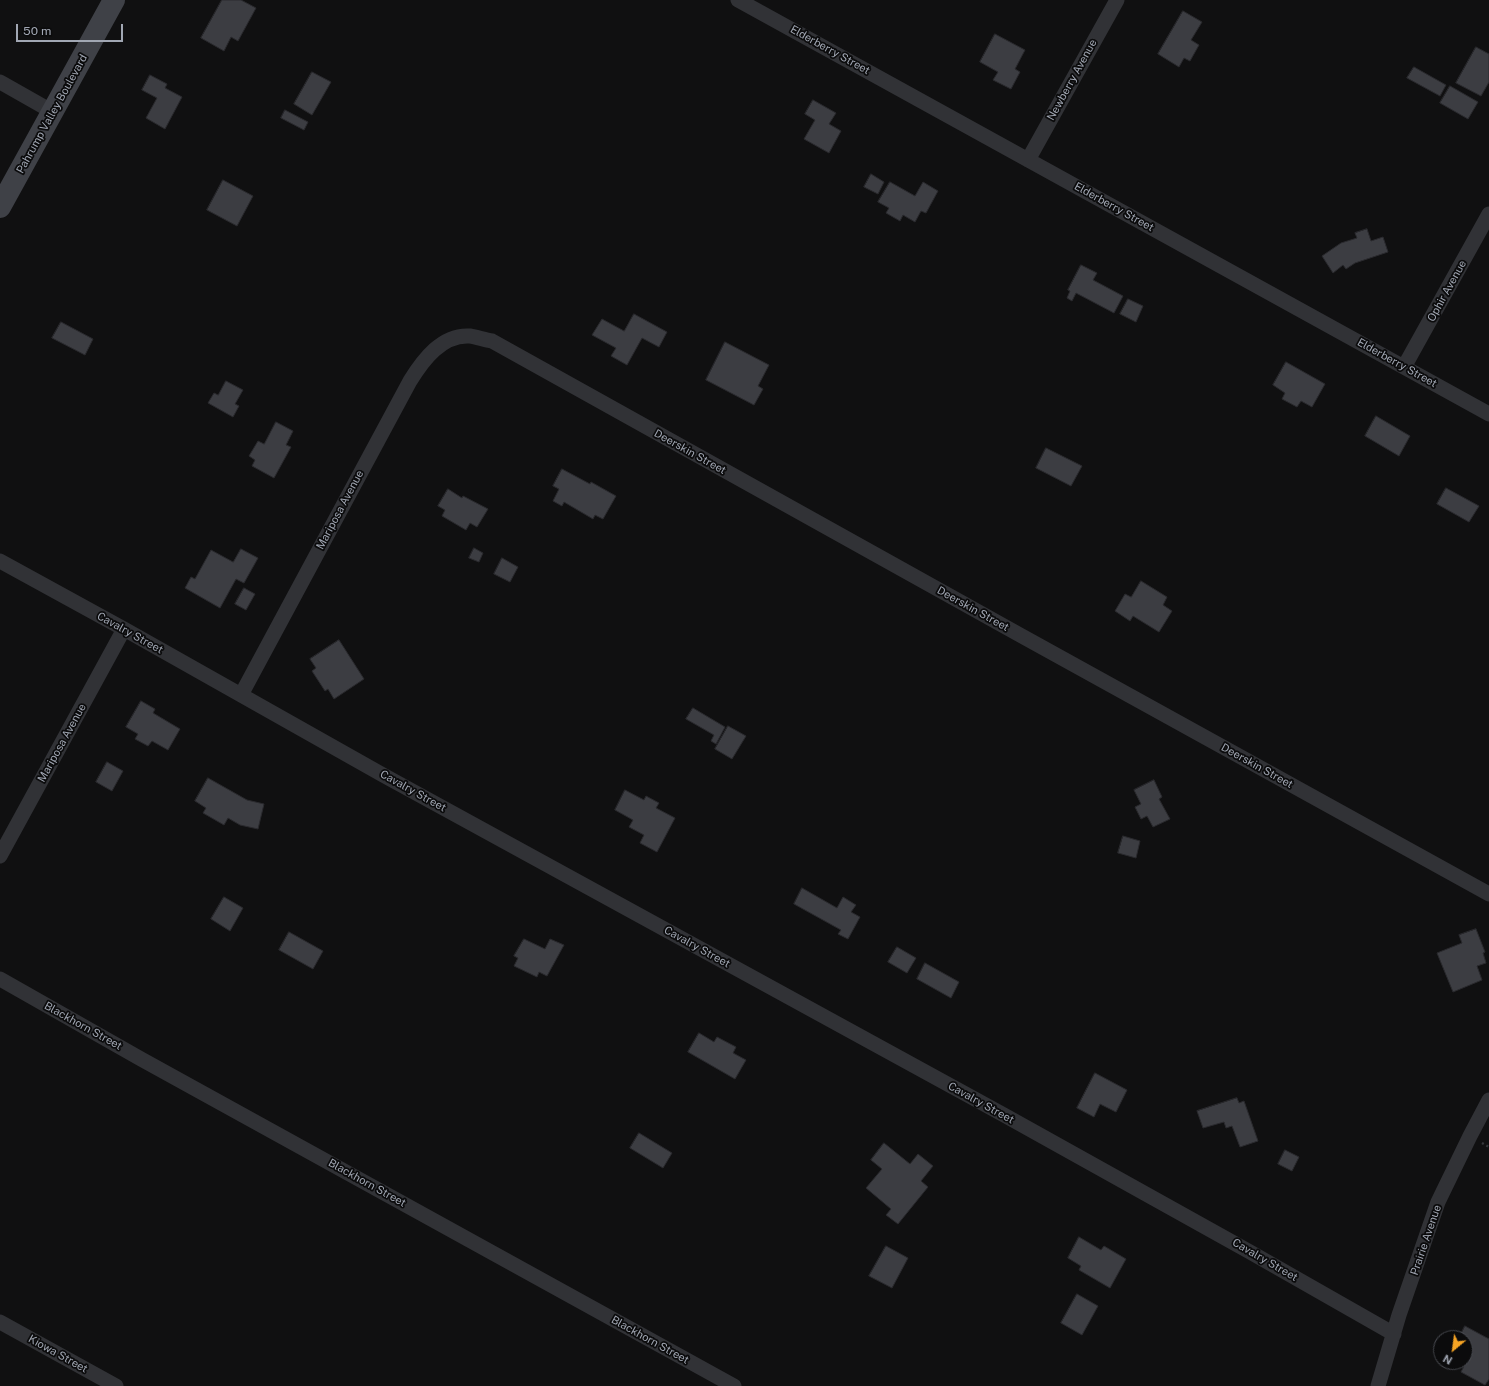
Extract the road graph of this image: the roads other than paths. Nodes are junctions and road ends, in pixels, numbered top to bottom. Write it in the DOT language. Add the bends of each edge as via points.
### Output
graph roads {
  1 [pos="114,0"];
  2 [pos="738,0"];
  3 [pos="1116,0"];
  4 [pos="0,82"];
  5 [pos="53,112"];
  6 [pos="1028,160"];
  7 [pos="0,208"];
  8 [pos="1489,214"];
  9 [pos="454,338"];
  10 [pos="1404,367"];
  11 [pos="1489,414"];
  12 [pos="0,561"];
  13 [pos="124,629"];
  14 [pos="241,695"];
  15 [pos="0,856"];
  16 [pos="1489,894"];
  17 [pos="0,979"];
  18 [pos="1489,1100"];
  19 [pos="0,1322"];
  20 [pos="1394,1334"];
  21 [pos="116,1386"];
  22 [pos="734,1386"];
  23 [pos="1378,1386"];
  1 -- 5 [label="main road, Pahrump Valley Boulevard"];
  2 -- 6 [label="street, Elderberry Street"];
  3 -- 6 [label="street, Newberry Avenue"];
  4 -- 5 [label="street"];
  5 -- 7 [label="main road, Pahrump Valley Boulevard"];
  6 -- 10 [label="street, Elderberry Street"];
  8 -- 10 [label="street, Ophir Avenue"];
  9 -- 14 [label="street, Mariposa Avenue" via="438,346 422,361 410,381"];
  9 -- 16 [label="street, Deerskin Street" via="469,336 492,341"];
  10 -- 11 [label="street, Elderberry Street"];
  12 -- 13 [label="street, Cavalry Street"];
  13 -- 14 [label="street, Cavalry Street"];
  13 -- 15 [label="street, Mariposa Avenue"];
  14 -- 20 [label="street, Cavalry Street" via="1032,1130"];
  17 -- 22 [label="street, Blackhorn Street"];
  18 -- 20 [label="street, Prairie Avenue" via="1438,1202"];
  19 -- 21 [label="street, Kiowa Street"];
  20 -- 23 [label="street, Prairie Avenue"];
}
